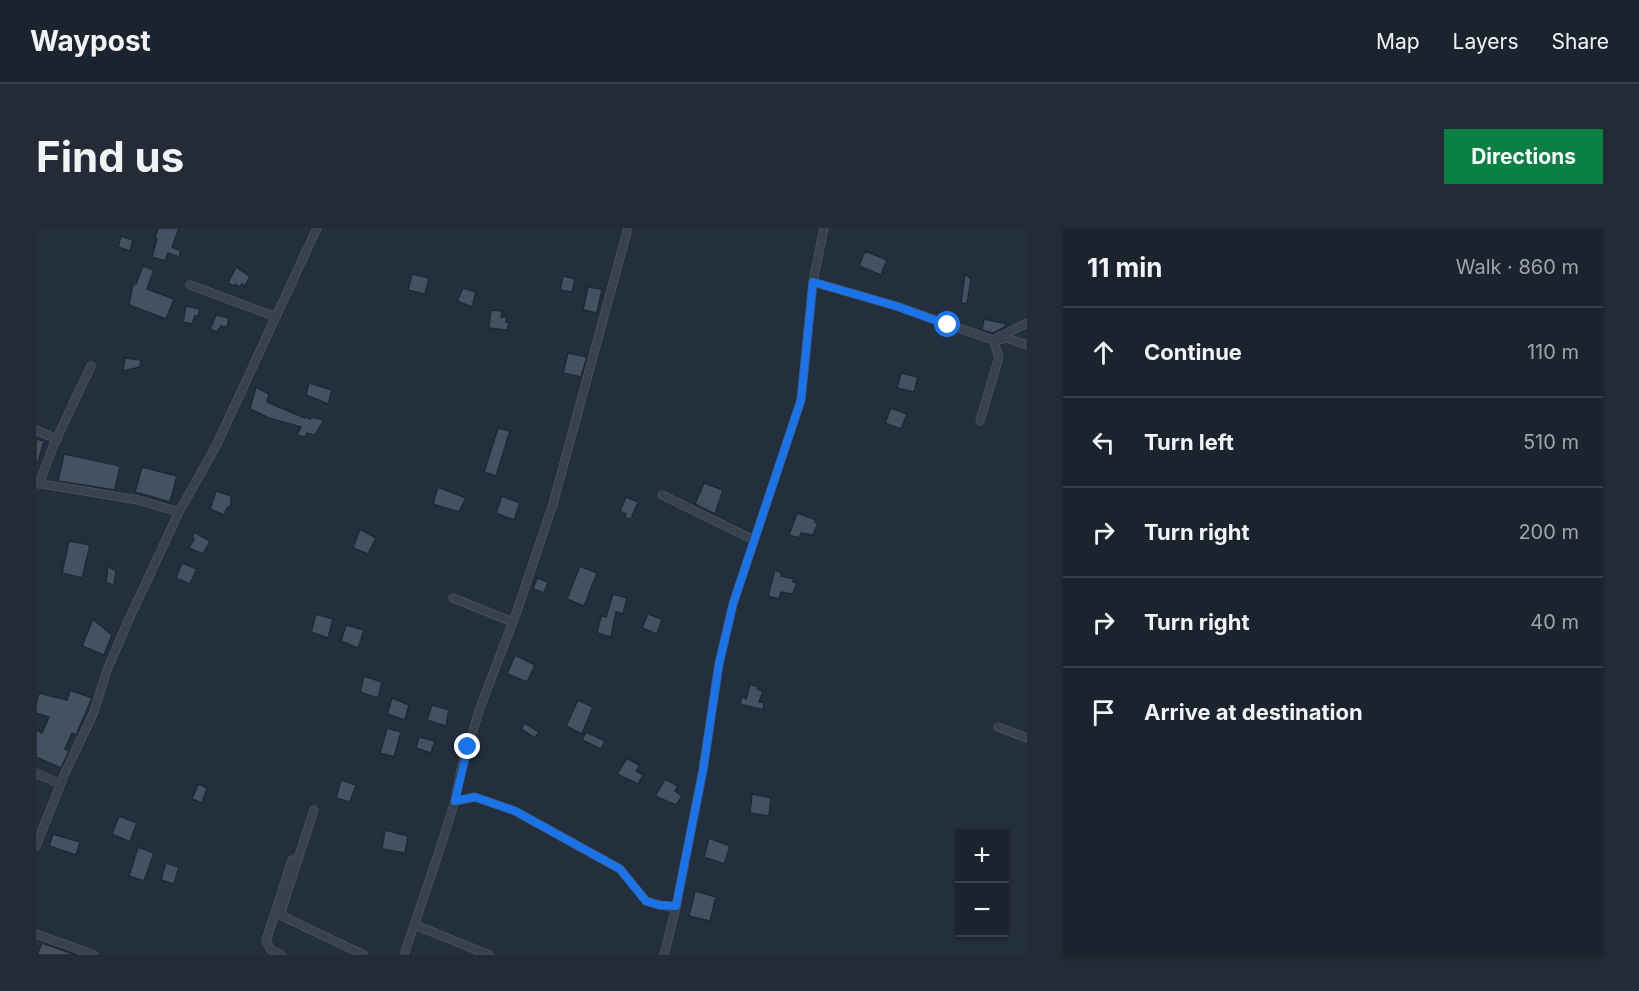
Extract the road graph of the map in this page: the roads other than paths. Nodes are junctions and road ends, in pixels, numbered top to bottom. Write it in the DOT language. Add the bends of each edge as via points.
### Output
graph roads {
  1 [pos="317,228"];
  2 [pos="628,228"];
  3 [pos="824,228"];
  4 [pos="813,282"];
  5 [pos="190,285"];
  6 [pos="276,316"];
  7 [pos="1027,323"];
  8 [pos="993,340"];
  9 [pos="1027,345"];
  10 [pos="92,366"];
  11 [pos="980,421"];
  12 [pos="36,430"];
  13 [pos="57,439"];
  14 [pos="38,483"];
  15 [pos="662,495"];
  16 [pos="179,512"];
  17 [pos="754,540"];
  18 [pos="453,598"];
  19 [pos="513,622"];
  20 [pos="998,728"];
  21 [pos="1027,738"];
  22 [pos="36,772"];
  23 [pos="60,784"];
  24 [pos="455,801"];
  25 [pos="314,810"];
  26 [pos="36,846"];
  27 [pos="292,860"];
  28 [pos="676,906"];
  29 [pos="415,925"];
  30 [pos="36,934"];
  31 [pos="94,955"];
  32 [pos="282,955"];
  33 [pos="364,955"];
  34 [pos="404,955"];
  35 [pos="489,955"];
  36 [pos="664,955"];
  1 -- 6 [label="street"];
  2 -- 19 [label="street" via="553,504"];
  3 -- 4 [label="street"];
  4 -- 8 [label="street"];
  4 -- 17 [label="street" via="799,408"];
  5 -- 6 [label="street"];
  6 -- 16 [label="street" via="212,454"];
  7 -- 8 [label="street"];
  8 -- 9 [label="street" via="1006,338"];
  8 -- 11 [label="street" via="999,357"];
  10 -- 13 [label="street"];
  12 -- 13 [label="street"];
  13 -- 14 [label="street"];
  14 -- 16 [label="street" via="138,500"];
  15 -- 17 [label="street"];
  16 -- 23 [label="street" via="111,659 94,712"];
  17 -- 28 [label="street" via="719,664"];
  18 -- 19 [label="street"];
  19 -- 24 [label="street" via="480,708"];
  20 -- 21 [label="street"];
  22 -- 23 [label="street"];
  23 -- 26 [label="street"];
  24 -- 28 [label="street" via="475,797 515,811 620,869 646,901"];
  24 -- 29 [label="street"];
  25 -- 33 [label="street" via="282,916"];
  27 -- 32 [label="street" via="266,942 271,950"];
  28 -- 36 [label="street"];
  29 -- 34 [label="street"];
  29 -- 35 [label="street"];
  30 -- 31 [label="street"];
}
